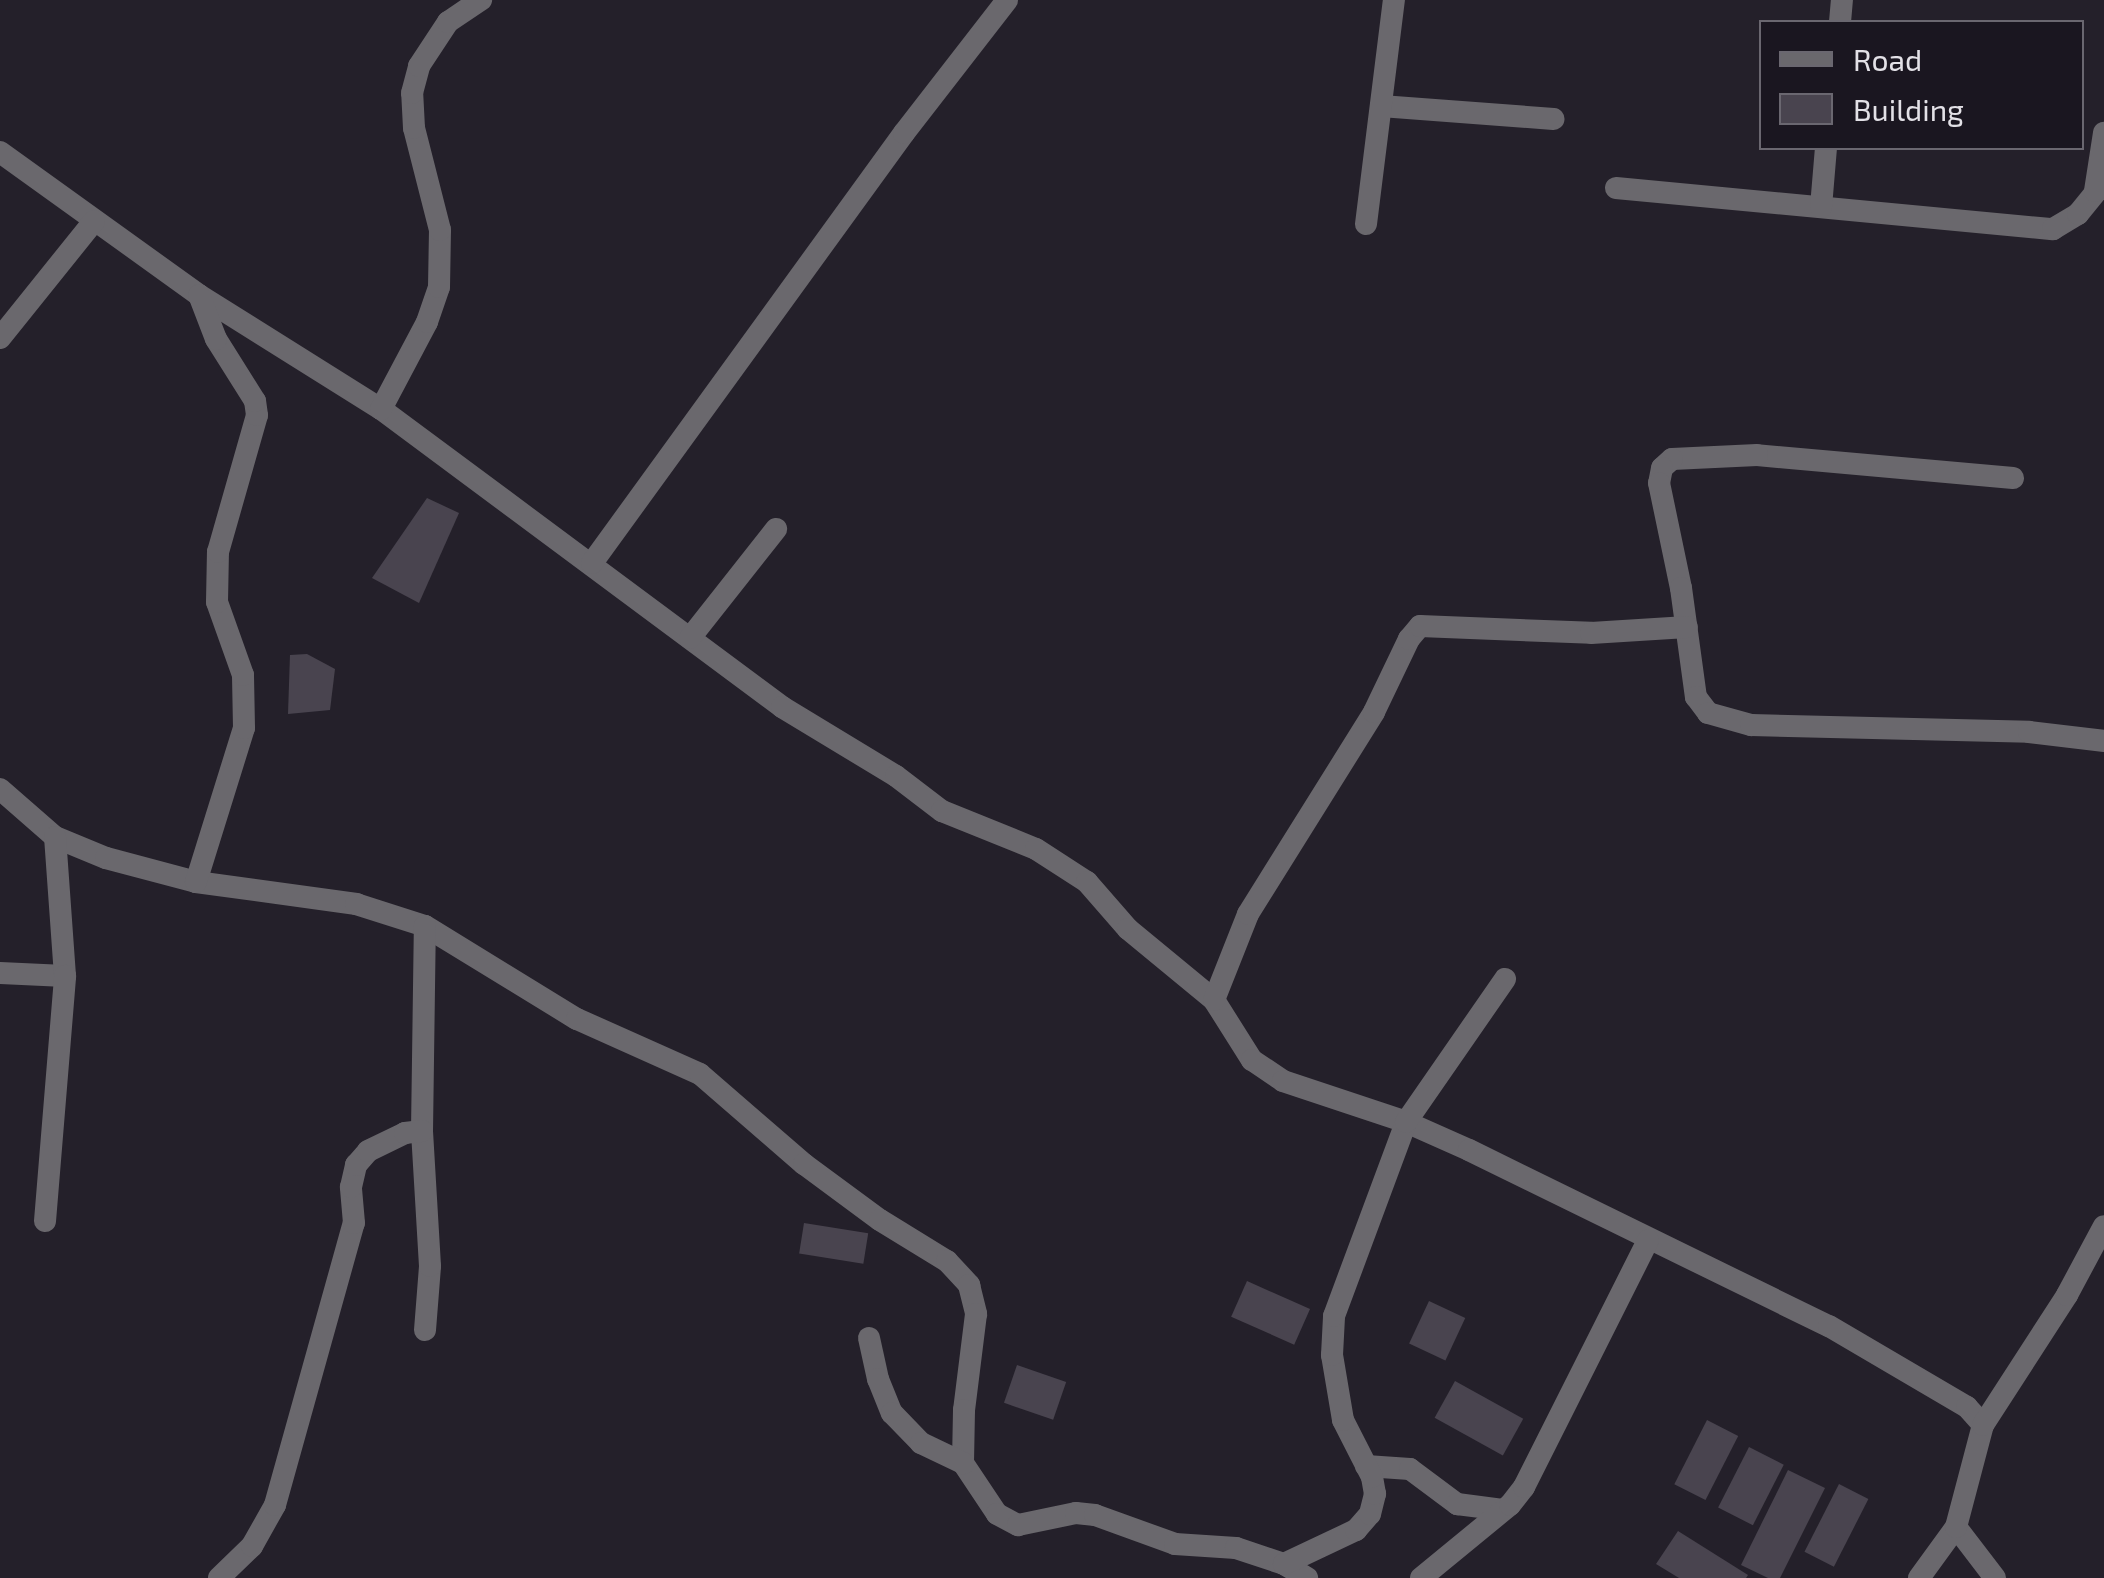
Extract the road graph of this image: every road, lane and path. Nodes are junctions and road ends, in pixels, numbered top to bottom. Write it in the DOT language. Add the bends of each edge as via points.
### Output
graph roads {
  1 [pos="481,0"];
  2 [pos="1007,0"];
  3 [pos="1394,0"];
  4 [pos="1381,106"];
  5 [pos="1554,119"];
  6 [pos="2104,133"];
  7 [pos="1826,150"];
  8 [pos="0,152"];
  9 [pos="2099,187"];
  10 [pos="1616,188"];
  11 [pos="1821,207"];
  12 [pos="94,221"];
  13 [pos="1366,224"];
  14 [pos="199,294"];
  15 [pos="0,338"];
  16 [pos="381,409"];
  17 [pos="2013,478"];
  18 [pos="776,529"];
  19 [pos="592,562"];
  20 [pos="1688,627"];
  21 [pos="690,638"];
  22 [pos="2104,741"];
  23 [pos="0,789"];
  24 [pos="55,836"];
  25 [pos="196,882"];
  26 [pos="425,926"];
  27 [pos="0,972"];
  28 [pos="65,976"];
  29 [pos="1504,980"];
  30 [pos="1214,1000"];
  31 [pos="1406,1122"];
  32 [pos="422,1131"];
  33 [pos="46,1222"];
  34 [pos="2104,1226"];
  35 [pos="1648,1240"];
  36 [pos="425,1330"];
  37 [pos="868,1338"];
  38 [pos="1983,1424"];
  39 [pos="964,1463"];
  40 [pos="1366,1466"];
  41 [pos="1504,1510"];
  42 [pos="1956,1527"];
  43 [pos="1284,1564"];
  44 [pos="220,1578"];
  45 [pos="1307,1578"];
  46 [pos="1421,1578"];
  47 [pos="1919,1578"];
  48 [pos="1994,1578"];
  1 -- 16 [label="street" via="431,42 412,93 414,128 440,230 439,287"];
  2 -- 19 [label="street"];
  3 -- 4 [label="street"];
  4 -- 5 [label="street"];
  4 -- 13 [label="street"];
  6 -- 9 [label="street"];
  7 -- 11 [label="street"];
  8 -- 12 [label="street"];
  9 -- 11 [label="street" via="2078,214 2052,230"];
  10 -- 11 [label="street"];
  12 -- 14 [label="street"];
  12 -- 15 [label="street"];
  14 -- 16 [label="street"];
  14 -- 25 [label="street" via="258,414 218,552 217,602 243,675 244,728"];
  16 -- 19 [label="street"];
  17 -- 20 [label="street" via="1757,455 1672,459 1659,483"];
  18 -- 21 [label="street"];
  19 -- 21 [label="street"];
  20 -- 22 [label="street" via="1696,697 1708,713 1752,724 2029,732"];
  20 -- 30 [label="street" via="1591,633 1420,626 1248,914"];
  21 -- 30 [label="street" via="942,811 1036,850 1087,882 1128,929"];
  23 -- 24 [label="street"];
  24 -- 25 [label="street" via="106,858"];
  24 -- 28 [label="street"];
  25 -- 26 [label="street" via="356,904"];
  26 -- 32 [label="street"];
  26 -- 39 [label="street" via="577,1019 700,1074 804,1164 946,1261 969,1285 976,1314"];
  27 -- 28 [label="street"];
  28 -- 33 [label="street"];
  29 -- 31 [label="street"];
  30 -- 31 [label="street" via="1252,1060 1283,1081"];
  31 -- 35 [label="street"];
  31 -- 40 [label="street" via="1334,1316 1342,1420"];
  32 -- 36 [label="street" via="430,1266"];
  32 -- 44 [label="street" via="368,1151 356,1164 354,1223 274,1505 252,1546"];
  34 -- 38 [label="street"];
  35 -- 38 [label="street" via="1896,1363 1967,1406"];
  35 -- 41 [label="street" via="1534,1470"];
  37 -- 39 [label="street" via="892,1413 921,1443"];
  38 -- 42 [label="street"];
  39 -- 43 [label="street" via="990,1506 1018,1525 1095,1515 1175,1544 1236,1548"];
  40 -- 41 [label="street" via="1410,1469 1457,1504"];
  40 -- 43 [label="street" via="1375,1494 1370,1514 1356,1530"];
  41 -- 46 [label="street"];
  42 -- 47 [label="street"];
  42 -- 48 [label="street"];
  43 -- 45 [label="street"];
}
